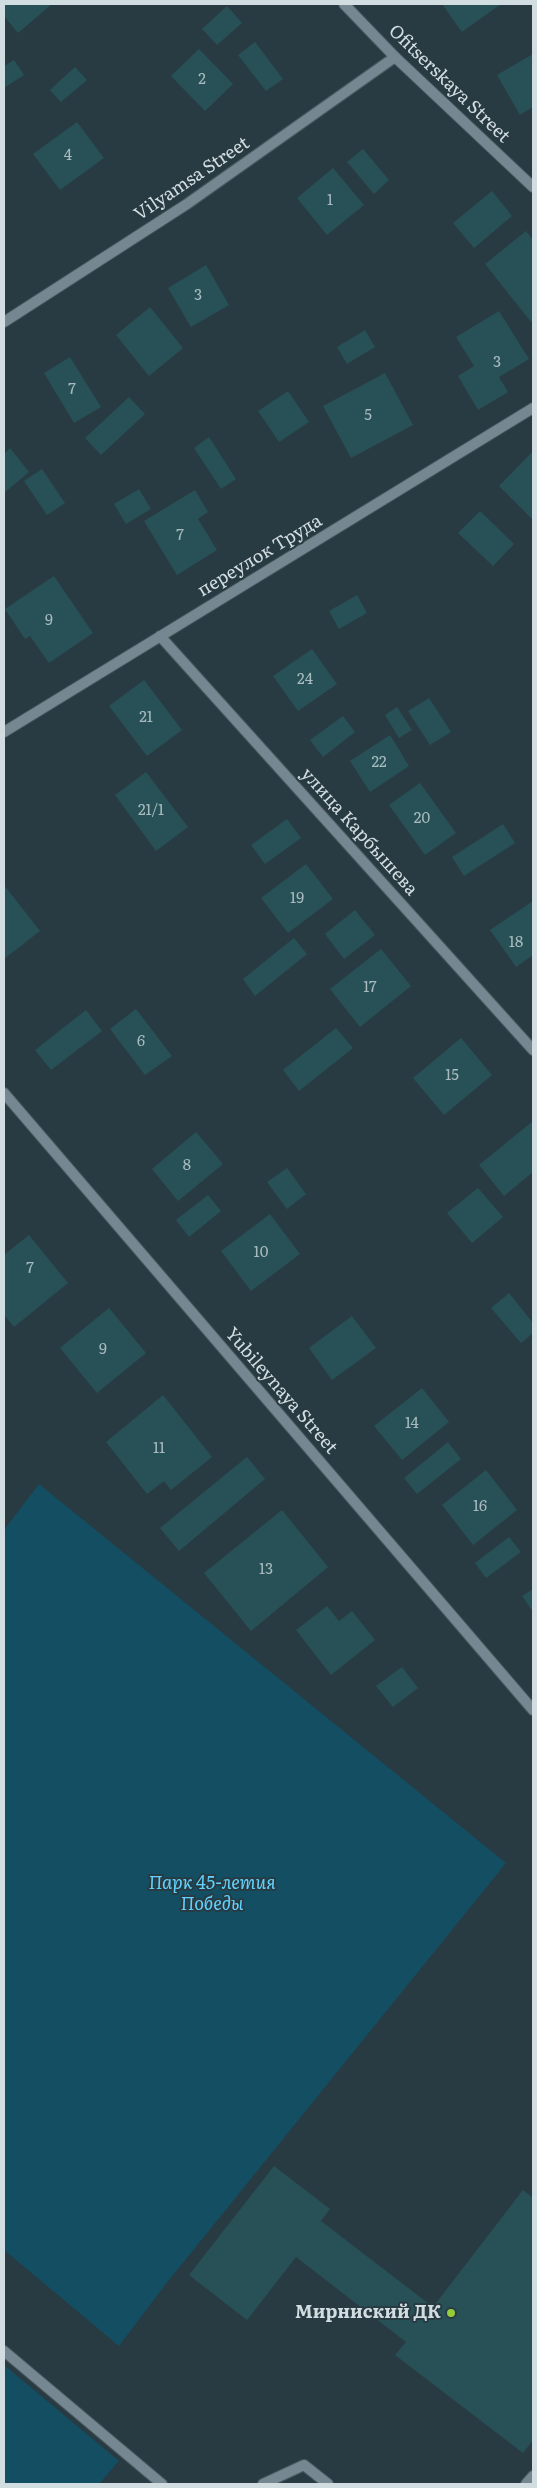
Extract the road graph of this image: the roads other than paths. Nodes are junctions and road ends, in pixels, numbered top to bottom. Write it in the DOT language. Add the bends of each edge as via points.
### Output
graph roads {
  1 [pos="344,4"];
  2 [pos="395,57"];
  3 [pos="533,187"];
  4 [pos="4,322"];
  5 [pos="533,408"];
  6 [pos="160,636"];
  7 [pos="4,732"];
  8 [pos="533,1050"];
  9 [pos="4,1093"];
  10 [pos="533,1710"];
  11 [pos="4,2351"];
  12 [pos="533,2476"];
  13 [pos="162,2484"];
  14 [pos="263,2484"];
  15 [pos="328,2484"];
  16 [pos="526,2484"];
  1 -- 2 [label="street, Ofitserskaya Street"];
  2 -- 3 [label="street, Ofitserskaya Street"];
  2 -- 4 [label="street, Vilyamsa Street" via="187,204"];
  5 -- 6 [label="street, переулок Труда"];
  6 -- 7 [label="street, переулок Труда"];
  6 -- 8 [label="street, улица Карбышева"];
  9 -- 10 [label="street, Yubileynaya Street"];
  11 -- 13 [label="street"];
  12 -- 16 [label="street"];
  14 -- 15 [label="street" via="304,2465"];
}
